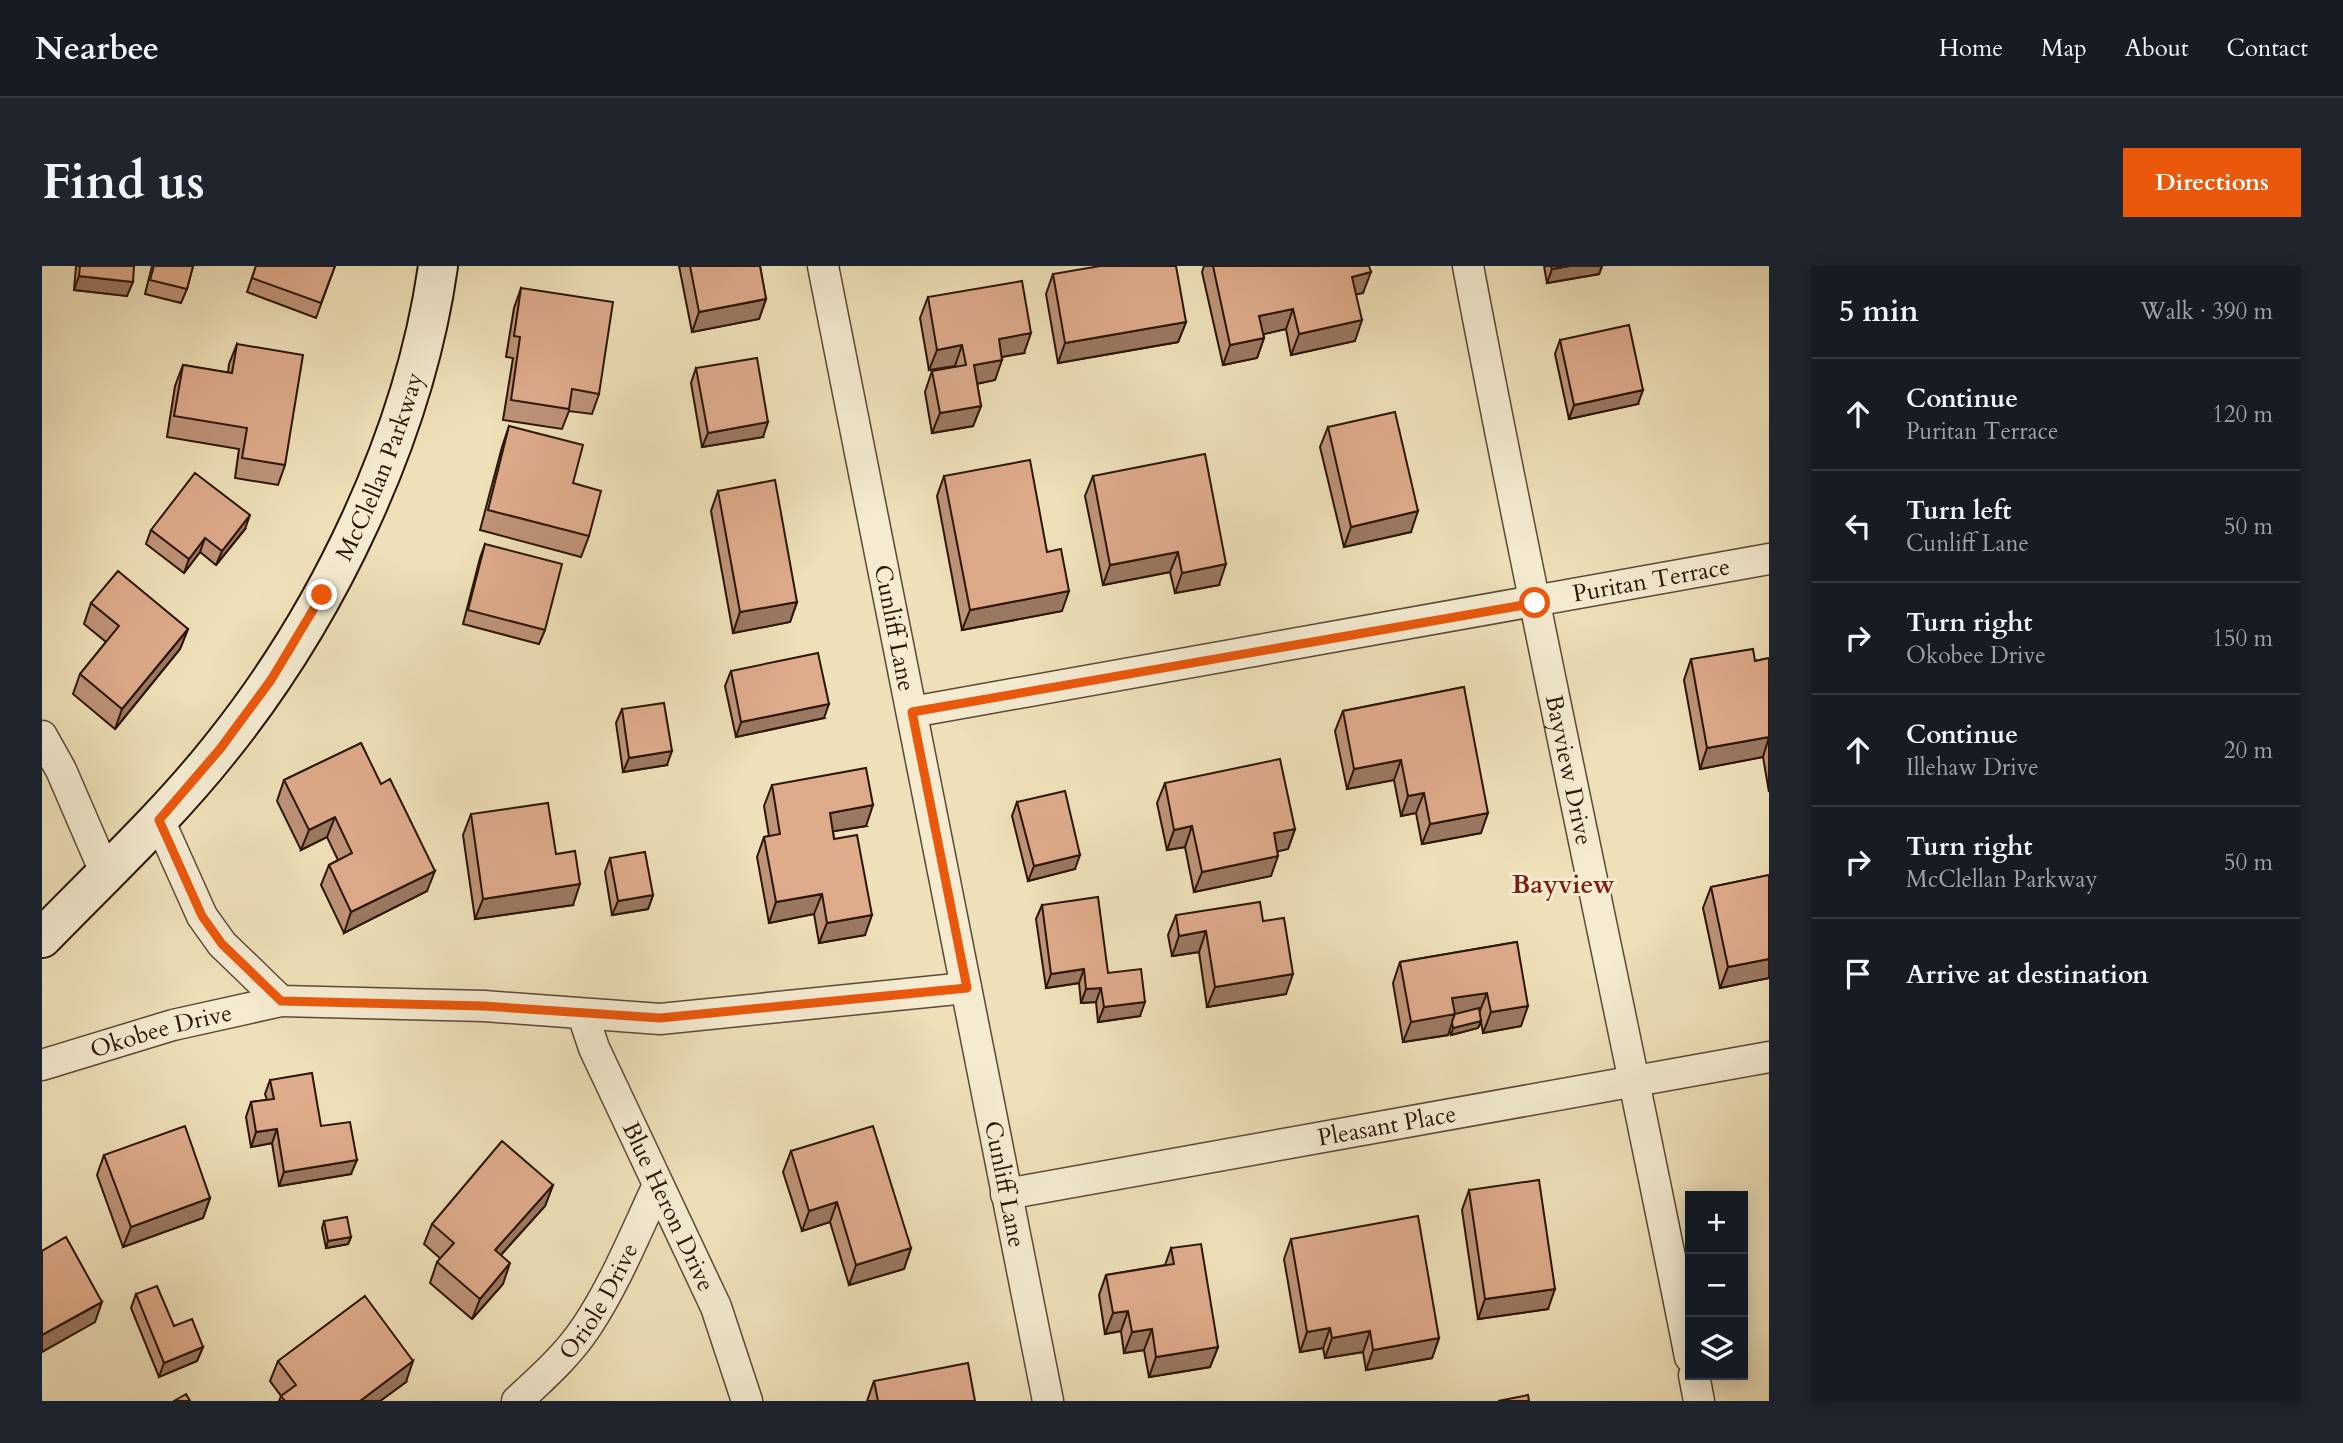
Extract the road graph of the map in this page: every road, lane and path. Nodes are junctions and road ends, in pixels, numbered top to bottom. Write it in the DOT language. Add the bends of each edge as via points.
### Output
graph roads {
  1 [pos="438,266"];
  2 [pos="822,266"];
  3 [pos="1468,266"];
  4 [pos="1769,559"];
  5 [pos="1535,603"];
  6 [pos="912,712"];
  7 [pos="42,736"];
  8 [pos="159,820"];
  9 [pos="105,872"];
  10 [pos="42,938"];
  11 [pos="967,988"];
  12 [pos="281,1001"];
  13 [pos="583,1015"];
  14 [pos="1769,1057"];
  15 [pos="42,1065"];
  16 [pos="1636,1080"];
  17 [pos="658,1185"];
  18 [pos="1006,1194"];
  19 [pos="1685,1331"];
  20 [pos="1695,1380"];
  21 [pos="517,1401"];
  22 [pos="747,1401"];
  23 [pos="1048,1401"];
  24 [pos="1699,1401"];
  1 -- 8 [label="street, McClellan Parkway" via="417,366 392,442 322,595 271,680"];
  2 -- 6 [label="street, Cunliff Lane"];
  3 -- 5 [label="street, Bayview Drive"];
  4 -- 5 [label="street, Puritan Terrace"];
  5 -- 6 [label="street, Puritan Terrace"];
  5 -- 16 [label="street, Bayview Drive"];
  6 -- 11 [label="street, Cunliff Lane"];
  7 -- 9 [label="street"];
  8 -- 9 [label="street, McClellan Parkway"];
  8 -- 12 [label="street, Okobee Drive" via="202,916 222,944"];
  9 -- 10 [label="street, McClellan Parkway"];
  11 -- 13 [label="street, Okobee Drive" via="660,1018"];
  11 -- 18 [label="street, Cunliff Lane"];
  12 -- 13 [label="street, Okobee Drive" via="484,1006"];
  12 -- 15 [label="street, Okobee Drive" via="173,1025"];
  13 -- 17 [label="street, Blue Heron Drive"];
  14 -- 16 [label="street, Pleasant Place"];
  16 -- 18 [label="street, Pleasant Place"];
  16 -- 19 [label="street, Bayview Drive"];
  17 -- 21 [label="street, Oriole Drive" via="587,1326 568,1352"];
  17 -- 22 [label="street, Blue Heron Drive" via="716,1307"];
  18 -- 23 [label="street, Cunliff Lane"];
  20 -- 24 [label="street"];
}
